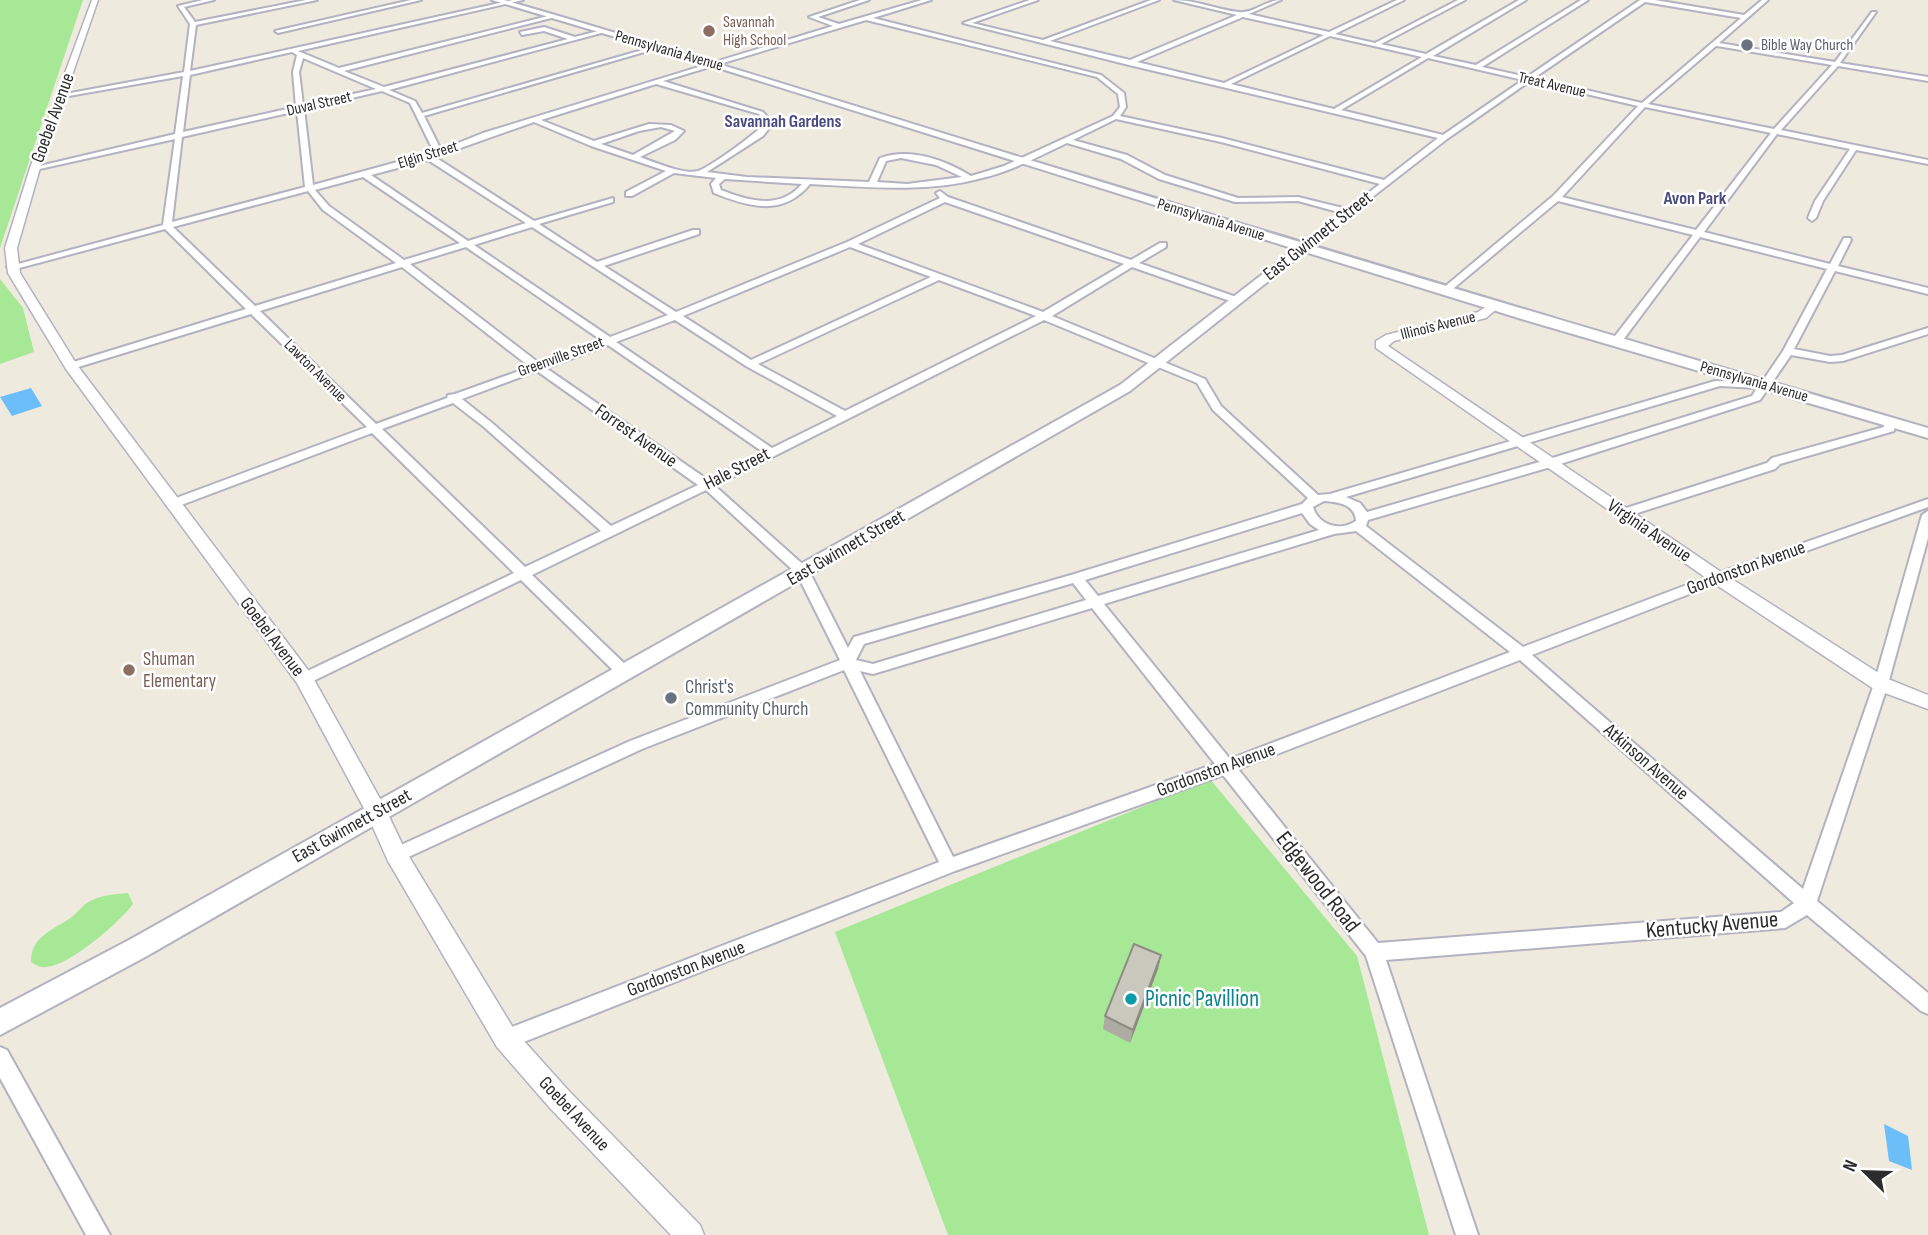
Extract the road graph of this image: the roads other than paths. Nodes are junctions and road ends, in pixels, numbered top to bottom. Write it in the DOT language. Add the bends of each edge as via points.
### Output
graph roads {
  1 [pos="95,0"];
  2 [pos="211,0"];
  3 [pos="314,0"];
  4 [pos="418,0"];
  5 [pos="520,0"];
  6 [pos="866,0"];
  7 [pos="928,0"];
  8 [pos="1035,0"];
  9 [pos="1156,0"];
  10 [pos="1177,0"];
  11 [pos="1278,0"];
  12 [pos="1401,0"];
  13 [pos="1462,0"];
  14 [pos="1523,0"];
  15 [pos="1584,0"];
  16 [pos="1644,0"];
  17 [pos="1765,0"];
  18 [pos="501,2"];
  19 [pos="1874,13"];
  20 [pos="1244,15"];
  21 [pos="552,17"];
  22 [pos="1745,17"];
  23 [pos="865,18"];
  24 [pos="193,24"];
  25 [pos="839,26"];
  26 [pos="278,31"];
  27 [pos="602,32"];
  28 [pos="1330,35"];
  29 [pos="473,37"];
  30 [pos="575,39"];
  31 [pos="1041,43"];
  32 [pos="1717,44"];
  33 [pos="1375,45"];
  34 [pos="655,48"];
  35 [pos="297,54"];
  36 [pos="1426,57"];
  37 [pos="1129,63"];
  38 [pos="715,64"];
  39 [pos="1836,64"];
  40 [pos="1476,68"];
  41 [pos="339,71"];
  42 [pos="186,74"];
  43 [pos="1928,79"];
  44 [pos="1530,80"];
  45 [pos="658,82"];
  46 [pos="1224,85"];
  47 [pos="384,89"];
  48 [pos="63,95"];
  49 [pos="1643,105"];
  50 [pos="300,108"];
  51 [pos="1333,112"];
  52 [pos="421,115"];
  53 [pos="1115,117"];
  54 [pos="535,120"];
  55 [pos="1776,131"];
  56 [pos="179,135"];
  57 [pos="1444,137"];
  58 [pos="1066,140"];
  59 [pos="594,144"];
  60 [pos="1854,148"];
  61 [pos="434,155"];
  62 [pos="632,158"];
  63 [pos="1024,162"];
  64 [pos="1928,162"];
  65 [pos="35,168"];
  66 [pos="673,171"];
  67 [pos="363,173"];
  68 [pos="697,175"];
  69 [pos="722,177"];
  70 [pos="969,178"];
  71 [pos="807,183"];
  72 [pos="1386,183"];
  73 [pos="933,184"];
  74 [pos="872,185"];
  75 [pos="309,188"];
  76 [pos="629,194"];
  77 [pos="1556,198"];
  78 [pos="945,199"];
  79 [pos="610,200"];
  80 [pos="1349,212"];
  81 [pos="1812,218"];
  82 [pos="532,225"];
  83 [pos="167,226"];
  84 [pos="695,232"];
  85 [pos="1697,232"];
  86 [pos="1847,240"];
  87 [pos="850,244"];
  88 [pos="1163,244"];
  89 [pos="468,245"];
  90 [pos="1303,248"];
  91 [pos="405,265"];
  92 [pos="596,265"];
  93 [pos="1131,265"];
  94 [pos="12,267"];
  95 [pos="1833,267"];
  96 [pos="941,276"];
  97 [pos="1928,290"];
  98 [pos="1445,291"];
  99 [pos="1236,300"];
  100 [pos="1494,306"];
  101 [pos="255,310"];
  102 [pos="678,315"];
  103 [pos="1044,316"];
  104 [pos="1928,331"];
  105 [pos="607,340"];
  106 [pos="1616,341"];
  107 [pos="1381,344"];
  108 [pos="1788,351"];
  109 [pos="1160,362"];
  110 [pos="750,363"];
  111 [pos="71,366"];
  112 [pos="536,366"];
  113 [pos="1766,385"];
  114 [pos="452,397"];
  115 [pos="844,415"];
  116 [pos="1889,421"];
  117 [pos="372,428"];
  118 [pos="1928,433"];
  119 [pos="1520,443"];
  120 [pos="771,452"];
  121 [pos="1550,463"];
  122 [pos="707,485"];
  123 [pos="1332,497"];
  124 [pos="1312,503"];
  125 [pos="1928,503"];
  126 [pos="172,504"];
  127 [pos="1624,513"];
  128 [pos="1928,515"];
  129 [pos="1361,521"];
  130 [pos="1333,530"];
  131 [pos="608,531"];
  132 [pos="803,572"];
  133 [pos="520,573"];
  134 [pos="1718,578"];
  135 [pos="1076,579"];
  136 [pos="1094,601"];
  137 [pos="1521,653"];
  138 [pos="847,663"];
  139 [pos="625,673"];
  140 [pos="303,679"];
  141 [pos="1881,684"];
  142 [pos="1928,702"];
  143 [pos="1226,767"];
  144 [pos="377,812"];
  145 [pos="396,855"];
  146 [pos="949,866"];
  147 [pos="1807,904"];
  148 [pos="1374,952"];
  149 [pos="1928,1005"];
  150 [pos="0,1022"];
  151 [pos="506,1039"];
  152 [pos="0,1056"];
  153 [pos="99,1235"];
  154 [pos="690,1235"];
  155 [pos="1467,1235"];
  1 -- 48 [label="street, Goebel Avenue"];
  2 -- 24 [label="street" via="181,6"];
  3 -- 24 [label="street"];
  4 -- 26 [label="street"];
  5 -- 18 [label="street"];
  6 -- 25 [label="street" via="812,17"];
  7 -- 23 [label="street, Elgin Street"];
  8 -- 31 [label="street" via="966,23"];
  9 -- 31 [label="street"];
  10 -- 20 [label="street, Treat Avenue"];
  11 -- 20 [label="street"];
  12 -- 28 [label="street"];
  13 -- 33 [label="street"];
  14 -- 36 [label="street"];
  15 -- 40 [label="street"];
  16 -- 22 [label="street"];
  16 -- 44 [label="street, East Gwinnett Street"];
  17 -- 22 [label="street"];
  18 -- 21 [label="main road, Pennsylvania Avenue"];
  18 -- 35 [label="street"];
  19 -- 39 [label="street"];
  20 -- 28 [label="street, Treat Avenue"];
  20 -- 37 [label="street"];
  21 -- 27 [label="main road, Pennsylvania Avenue"];
  21 -- 29 [label="street"];
  22 -- 32 [label="street"];
  23 -- 25 [label="street, Elgin Street"];
  23 -- 53 [label="street" via="1099,76 1121,93 1123,107"];
  24 -- 42 [label="street"];
  25 -- 38 [label="street, Elgin Street"];
  27 -- 30 [label="street, Duval Street"];
  27 -- 34 [label="main road, Pennsylvania Avenue"];
  28 -- 33 [label="street, Treat Avenue"];
  28 -- 46 [label="street"];
  29 -- 30 [label="street" via="495,39 544,29"];
  29 -- 41 [label="street"];
  30 -- 47 [label="street, Duval Street"];
  31 -- 37 [label="street"];
  32 -- 39 [label="street"];
  32 -- 49 [label="street"];
  33 -- 36 [label="street, Treat Avenue"];
  34 -- 38 [label="main road, Pennsylvania Avenue"];
  34 -- 52 [label="street"];
  35 -- 41 [label="street"];
  35 -- 42 [label="street"];
  35 -- 50 [label="street"];
  36 -- 40 [label="street, Treat Avenue"];
  36 -- 51 [label="street"];
  37 -- 46 [label="street"];
  38 -- 45 [label="street, Elgin Street"];
  38 -- 63 [label="main road, Pennsylvania Avenue"];
  39 -- 43 [label="street"];
  39 -- 55 [label="street"];
  40 -- 44 [label="street, Treat Avenue"];
  41 -- 47 [label="street"];
  42 -- 48 [label="street"];
  42 -- 56 [label="street"];
  44 -- 49 [label="street, Treat Avenue"];
  44 -- 57 [label="street, East Gwinnett Street"];
  45 -- 54 [label="street, Elgin Street"];
  45 -- 68 [label="street" via="761,113 769,123 760,134"];
  46 -- 51 [label="street"];
  47 -- 50 [label="street, Duval Street"];
  47 -- 52 [label="street" via="413,102"];
  48 -- 65 [label="street, Goebel Avenue"];
  49 -- 55 [label="street, Treat Avenue"];
  49 -- 77 [label="street"];
  50 -- 56 [label="street, Duval Street"];
  50 -- 75 [label="street"];
  51 -- 57 [label="street"];
  52 -- 61 [label="street"];
  53 -- 58 [label="street"];
  53 -- 72 [label="street"];
  54 -- 59 [label="street"];
  54 -- 61 [label="street, Elgin Street"];
  55 -- 60 [label="street, Treat Avenue"];
  55 -- 85 [label="street"];
  56 -- 65 [label="street, Duval Street"];
  56 -- 83 [label="street"];
  57 -- 72 [label="street, East Gwinnett Street"];
  58 -- 63 [label="street"];
  58 -- 80 [label="street" via="1238,200 1298,199"];
  59 -- 62 [label="street"];
  59 -- 62 [label="street" via="646,127 680,131"];
  60 -- 64 [label="street, Treat Avenue"];
  60 -- 81 [label="street"];
  61 -- 67 [label="street, Elgin Street"];
  61 -- 82 [label="street"];
  62 -- 66 [label="street"];
  63 -- 70 [label="street"];
  63 -- 90 [label="main road, Pennsylvania Avenue"];
  65 -- 94 [label="street, Goebel Avenue" via="11,248"];
  66 -- 68 [label="street"];
  66 -- 76 [label="street"];
  67 -- 75 [label="street, Elgin Street"];
  67 -- 89 [label="street"];
  68 -- 69 [label="street"];
  69 -- 71 [label="street"];
  69 -- 71 [label="street" via="715,184 717,191 761,205 782,202"];
  70 -- 73 [label="street"];
  70 -- 74 [label="street" via="911,156 895,155 883,160"];
  71 -- 74 [label="street"];
  72 -- 80 [label="street, East Gwinnett Street"];
  73 -- 74 [label="street"];
  73 -- 78 [label="street"];
  75 -- 83 [label="street, Elgin Street"];
  75 -- 91 [label="street, Forrest Avenue" via="326,208"];
  77 -- 85 [label="street"];
  77 -- 98 [label="street"];
  78 -- 87 [label="street, Greenville Street"];
  78 -- 93 [label="street"];
  79 -- 82 [label="street"];
  80 -- 90 [label="street, East Gwinnett Street"];
  82 -- 89 [label="street"];
  82 -- 92 [label="street"];
  83 -- 94 [label="street, Elgin Street"];
  83 -- 101 [label="street, Lawton Avenue"];
  84 -- 92 [label="street"];
  85 -- 95 [label="street"];
  85 -- 106 [label="street"];
  86 -- 95 [label="street"];
  87 -- 96 [label="street"];
  87 -- 102 [label="street, Greenville Street"];
  88 -- 93 [label="street, Hale Street"];
  89 -- 91 [label="street"];
  89 -- 105 [label="street"];
  90 -- 98 [label="main road, Pennsylvania Avenue"];
  90 -- 99 [label="main road, East Gwinnett Street"];
  91 -- 101 [label="street"];
  91 -- 112 [label="street, Forrest Avenue"];
  92 -- 102 [label="street"];
  93 -- 99 [label="street"];
  93 -- 103 [label="street, Hale Street"];
  94 -- 111 [label="street, Goebel Avenue"];
  95 -- 97 [label="street"];
  95 -- 108 [label="street"];
  96 -- 103 [label="street"];
  96 -- 110 [label="street"];
  98 -- 100 [label="main road, Pennsylvania Avenue"];
  99 -- 109 [label="main road, East Gwinnett Street"];
  100 -- 106 [label="main road, Pennsylvania Avenue"];
  100 -- 107 [label="street, Illinois Avenue" via="1482,315"];
  101 -- 111 [label="street"];
  101 -- 117 [label="street, Lawton Avenue"];
  102 -- 105 [label="street, Greenville Street"];
  102 -- 110 [label="street"];
  103 -- 109 [label="street"];
  103 -- 115 [label="street, Hale Street"];
  104 -- 108 [label="street" via="1843,358"];
  105 -- 112 [label="street, Greenville Street"];
  105 -- 120 [label="street"];
  106 -- 113 [label="main road, Pennsylvania Avenue"];
  107 -- 119 [label="street, Virginia Avenue" via="1386,352"];
  108 -- 113 [label="street"];
  109 -- 124 [label="street" via="1201,381 1217,408"];
  109 -- 132 [label="main road, East Gwinnett Street" via="1125,388"];
  110 -- 115 [label="street"];
  111 -- 126 [label="street, Goebel Avenue"];
  112 -- 114 [label="street, Greenville Street"];
  112 -- 122 [label="street, Forrest Avenue"];
  113 -- 116 [label="main road, Pennsylvania Avenue"];
  113 -- 119 [label="street" via="1719,383"];
  113 -- 121 [label="street" via="1756,398"];
  114 -- 117 [label="street, Greenville Street"];
  114 -- 131 [label="street"];
  115 -- 120 [label="street, Hale Street"];
  116 -- 118 [label="main road, Pennsylvania Avenue"];
  116 -- 127 [label="street" via="1890,429 1776,461"];
  117 -- 126 [label="street, Greenville Street"];
  117 -- 133 [label="street, Lawton Avenue"];
  119 -- 121 [label="street, Virginia Avenue"];
  119 -- 123 [label="street"];
  120 -- 122 [label="street, Hale Street"];
  121 -- 127 [label="street, Virginia Avenue"];
  121 -- 129 [label="street"];
  122 -- 131 [label="street, Hale Street"];
  122 -- 132 [label="street, Forrest Avenue"];
  123 -- 124 [label="street"];
  123 -- 129 [label="street, Atkinson Avenue" via="1356,506"];
  124 -- 130 [label="street" via="1310,518"];
  124 -- 135 [label="street"];
  125 -- 134 [label="street, Gordonston Avenue"];
  126 -- 140 [label="street, Goebel Avenue"];
  127 -- 134 [label="street, Virginia Avenue"];
  128 -- 141 [label="street"];
  129 -- 130 [label="street"];
  129 -- 137 [label="street, Atkinson Avenue"];
  130 -- 136 [label="street"];
  131 -- 133 [label="street, Hale Street"];
  132 -- 138 [label="street, Forrest Avenue"];
  132 -- 139 [label="main road, East Gwinnett Street"];
  133 -- 139 [label="street, Lawton Avenue"];
  133 -- 140 [label="street, Hale Street"];
  134 -- 137 [label="street, Gordonston Avenue"];
  134 -- 141 [label="street, Virginia Avenue"];
  135 -- 136 [label="street, Edgewood Road"];
  135 -- 138 [label="street" via="859,641"];
  136 -- 138 [label="street" via="873,669"];
  136 -- 143 [label="street, Edgewood Road"];
  137 -- 143 [label="street, Gordonston Avenue"];
  137 -- 147 [label="street, Atkinson Avenue"];
  138 -- 145 [label="street" via="636,745"];
  138 -- 146 [label="street, Forrest Avenue"];
  139 -- 144 [label="main road, East Gwinnett Street"];
  140 -- 144 [label="street, Goebel Avenue"];
  141 -- 142 [label="street, Virginia Avenue"];
  141 -- 147 [label="street"];
  143 -- 146 [label="street, Gordonston Avenue"];
  143 -- 148 [label="street, Edgewood Road"];
  144 -- 145 [label="street, Goebel Avenue"];
  144 -- 150 [label="main road, East Gwinnett Street"];
  145 -- 151 [label="street, Goebel Avenue"];
  146 -- 151 [label="street, Gordonston Avenue"];
  147 -- 148 [label="street, Kentucky Avenue" via="1785,920"];
  147 -- 149 [label="street, Atkinson Avenue"];
  148 -- 155 [label="street, Edgewood Road"];
  151 -- 154 [label="street, Goebel Avenue"];
  152 -- 153 [label="street"];
}
